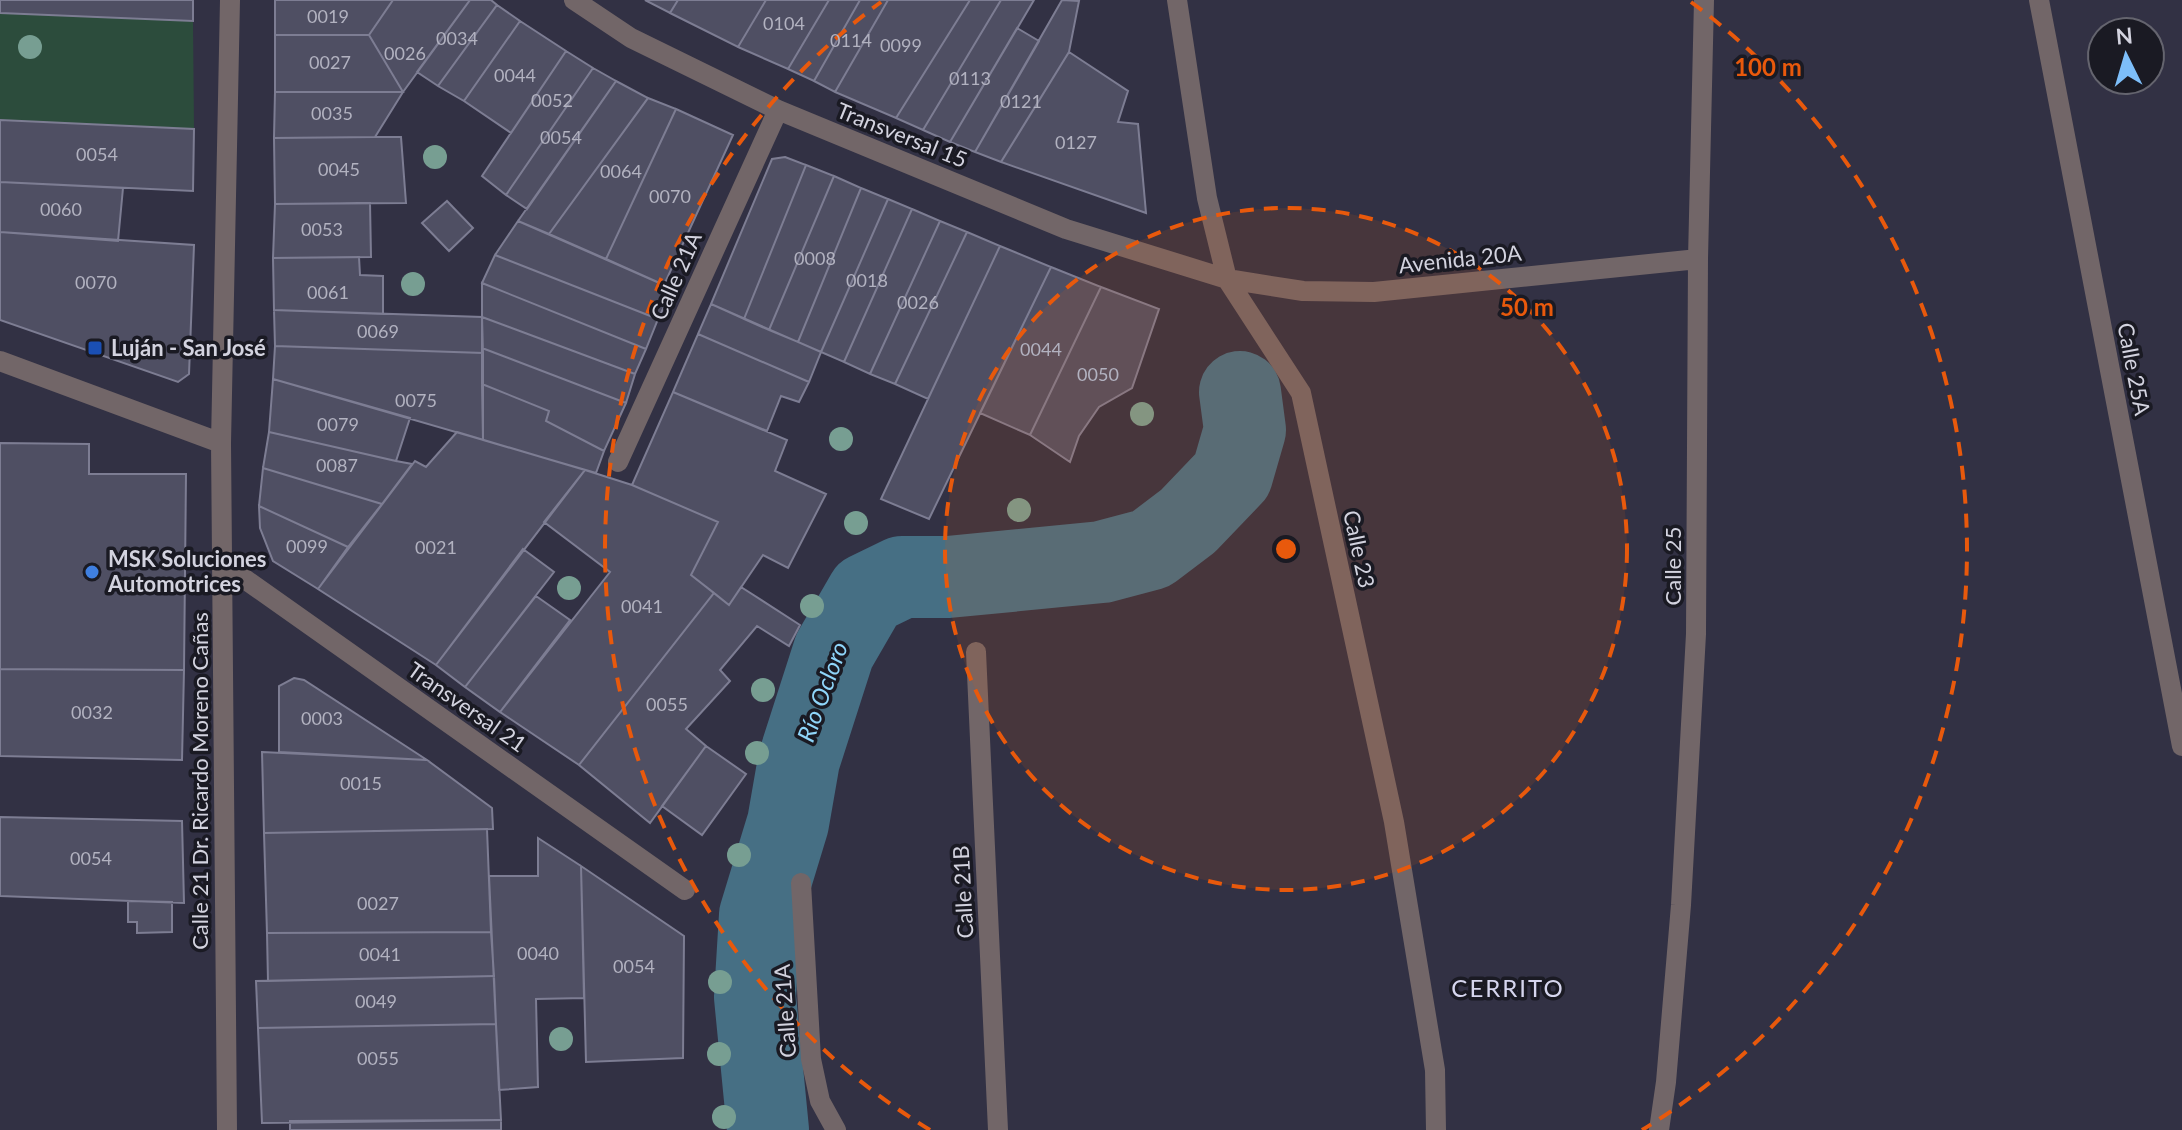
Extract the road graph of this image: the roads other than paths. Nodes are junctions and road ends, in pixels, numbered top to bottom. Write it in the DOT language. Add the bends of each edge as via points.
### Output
graph roads {
  1 [pos="230,0"];
  2 [pos="574,0"];
  3 [pos="1177,0"];
  4 [pos="1704,0"];
  5 [pos="2039,0"];
  6 [pos="778,110"];
  7 [pos="1698,259"];
  8 [pos="1227,279"];
  9 [pos="0,361"];
  10 [pos="221,443"];
  11 [pos="618,462"];
  12 [pos="222,563"];
  13 [pos="976,652"];
  14 [pos="2182,746"];
  15 [pos="801,883"];
  16 [pos="685,890"];
  17 [pos="227,1130"];
  18 [pos="836,1130"];
  19 [pos="998,1130"];
  20 [pos="1436,1130"];
  21 [pos="1659,1130"];
  1 -- 10 [label="street, Calle 21 Dr. Ricardo Moreno Cañas"];
  2 -- 6 [label="street, Transversal 15" via="631,38"];
  3 -- 8 [label="street, Calle 23" via="1207,198"];
  4 -- 7 [label="street, Calle 25"];
  5 -- 14 [label="street, Calle 25A"];
  6 -- 8 [label="street, Transversal 15" via="1066,229"];
  6 -- 11 [label="street, Calle 21A"];
  7 -- 8 [label="street, Avenida 20A" via="1374,292 1303,291"];
  7 -- 21 [label="street, Calle 25" via="1696,634 1681,905"];
  8 -- 20 [label="street, Calle 23" via="1301,393 1394,822 1435,1070"];
  9 -- 10 [label="street"];
  10 -- 12 [label="street, Calle 21 Dr. Ricardo Moreno Cañas"];
  12 -- 16 [label="street, Transversal 21"];
  12 -- 17 [label="street, Calle 21 Dr. Ricardo Moreno Cañas"];
  13 -- 19 [label="street, Calle 21B"];
  15 -- 18 [label="street, Calle 21A" via="811,1059 820,1101"];
}
